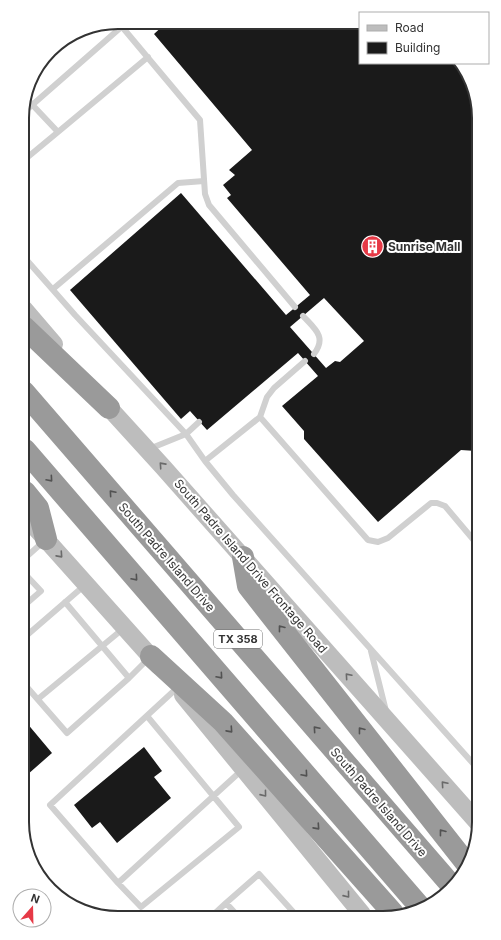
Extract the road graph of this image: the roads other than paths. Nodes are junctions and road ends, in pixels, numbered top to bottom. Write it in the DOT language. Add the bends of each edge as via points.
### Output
graph roads {
  1 [pos="115,29"];
  2 [pos="127,29"];
  3 [pos="148,57"];
  4 [pos="31,103"];
  5 [pos="33,105"];
  6 [pos="30,108"];
  7 [pos="58,132"];
  8 [pos="29,156"];
  9 [pos="204,181"];
  10 [pos="29,263"];
  11 [pos="53,289"];
  12 [pos="295,307"];
  13 [pos="29,315"];
  14 [pos="303,316"];
  15 [pos="29,332"];
  16 [pos="314,354"];
  17 [pos="305,361"];
  18 [pos="29,398"];
  19 [pos="109,408"];
  20 [pos="260,417"];
  21 [pos="199,422"];
  22 [pos="186,434"];
  23 [pos="147,450"];
  24 [pos="29,455"];
  25 [pos="205,461"];
  26 [pos="29,497"];
  27 [pos="29,520"];
  28 [pos="472,538"];
  29 [pos="46,539"];
  30 [pos="29,554"];
  31 [pos="243,557"];
  32 [pos="29,579"];
  33 [pos="86,584"];
  34 [pos="29,601"];
  35 [pos="65,602"];
  36 [pos="125,627"];
  37 [pos="29,633"];
  38 [pos="102,647"];
  39 [pos="371,650"];
  40 [pos="151,656"];
  41 [pos="130,678"];
  42 [pos="177,688"];
  43 [pos="29,689"];
  44 [pos="38,699"];
  45 [pos="147,716"];
  46 [pos="388,722"];
  47 [pos="472,762"];
  48 [pos="243,769"];
  49 [pos="214,796"];
  50 [pos="472,816"];
  51 [pos="463,860"];
  52 [pos="449,882"];
  53 [pos="118,884"];
  54 [pos="226,903"];
  55 [pos="418,904"];
  56 [pos="391,910"];
  57 [pos="217,911"];
  58 [pos="233,911"];
  59 [pos="292,911"];
  60 [pos="360,911"];
  1 -- 5 [label="lane"];
  2 -- 3 [label="lane"];
  3 -- 7 [label="lane"];
  3 -- 9 [label="lane" via="200,120"];
  4 -- 5 [label="lane"];
  5 -- 6 [label="lane"];
  5 -- 7 [label="lane"];
  7 -- 8 [label="lane"];
  9 -- 11 [label="lane" via="178,184"];
  9 -- 12 [label="lane" via="209,205"];
  10 -- 11 [label="lane"];
  11 -- 22 [label="lane"];
  13 -- 19 [label="main road, South Padre Island Drive Frontage Road"];
  14 -- 16 [label="lane" via="316,330 320,339 319,347"];
  15 -- 19 [label="highway"];
  17 -- 20 [label="lane" via="274,388 267,397"];
  52 -- 18 [label="highway, South Padre Island Drive / TX 358, one-way"];
  19 -- 23 [label="main road, South Padre Island Drive Frontage Road"];
  20 -- 25 [label="lane"];
  20 -- 28 [label="lane" via="368,540 378,542 388,538 431,503 444,506"];
  21 -- 22 [label="lane"];
  22 -- 23 [label="lane"];
  22 -- 25 [label="lane"];
  31 -- 23 [label="main road, South Padre Island Drive Frontage Road, one-way"];
  24 -- 55 [label="highway, TX 358, one-way"];
  25 -- 39 [label="lane"];
  26 -- 29 [label="highway" via="38,508"];
  27 -- 29 [label="main road"];
  29 -- 30 [label="lane"];
  29 -- 33 [label="main road, one-way"];
  46 -- 31 [label="main road, South Padre Island Drive Frontage Road, one-way"];
  51 -- 31 [label="highway, one-way" via="248,586"];
  32 -- 34 [label="lane" via="40,591"];
  33 -- 35 [label="lane"];
  33 -- 36 [label="main road"];
  35 -- 37 [label="lane"];
  35 -- 38 [label="lane"];
  36 -- 38 [label="lane"];
  36 -- 40 [label="main road"];
  38 -- 41 [label="lane"];
  38 -- 44 [label="lane"];
  39 -- 46 [label="lane"];
  39 -- 47 [label="lane"];
  40 -- 41 [label="lane"];
  40 -- 42 [label="main road"];
  40 -- 56 [label="highway, one-way" via="223,722"];
  41 -- 44 [label="lane" via="67,733"];
  42 -- 45 [label="lane"];
  42 -- 48 [label="main road"];
  43 -- 44 [label="lane"];
  45 -- 49 [label="lane"];
  45 -- 53 [label="lane" via="50,805"];
  50 -- 46 [label="main road, South Padre Island Drive Frontage Road, one-way"];
  48 -- 49 [label="lane"];
  48 -- 60 [label="main road, one-way"];
  49 -- 53 [label="lane"];
  49 -- 53 [label="lane" via="239,827 141,907"];
  54 -- 57 [label="lane"];
  54 -- 58 [label="lane"];
  54 -- 59 [label="lane" via="259,874"];
}
